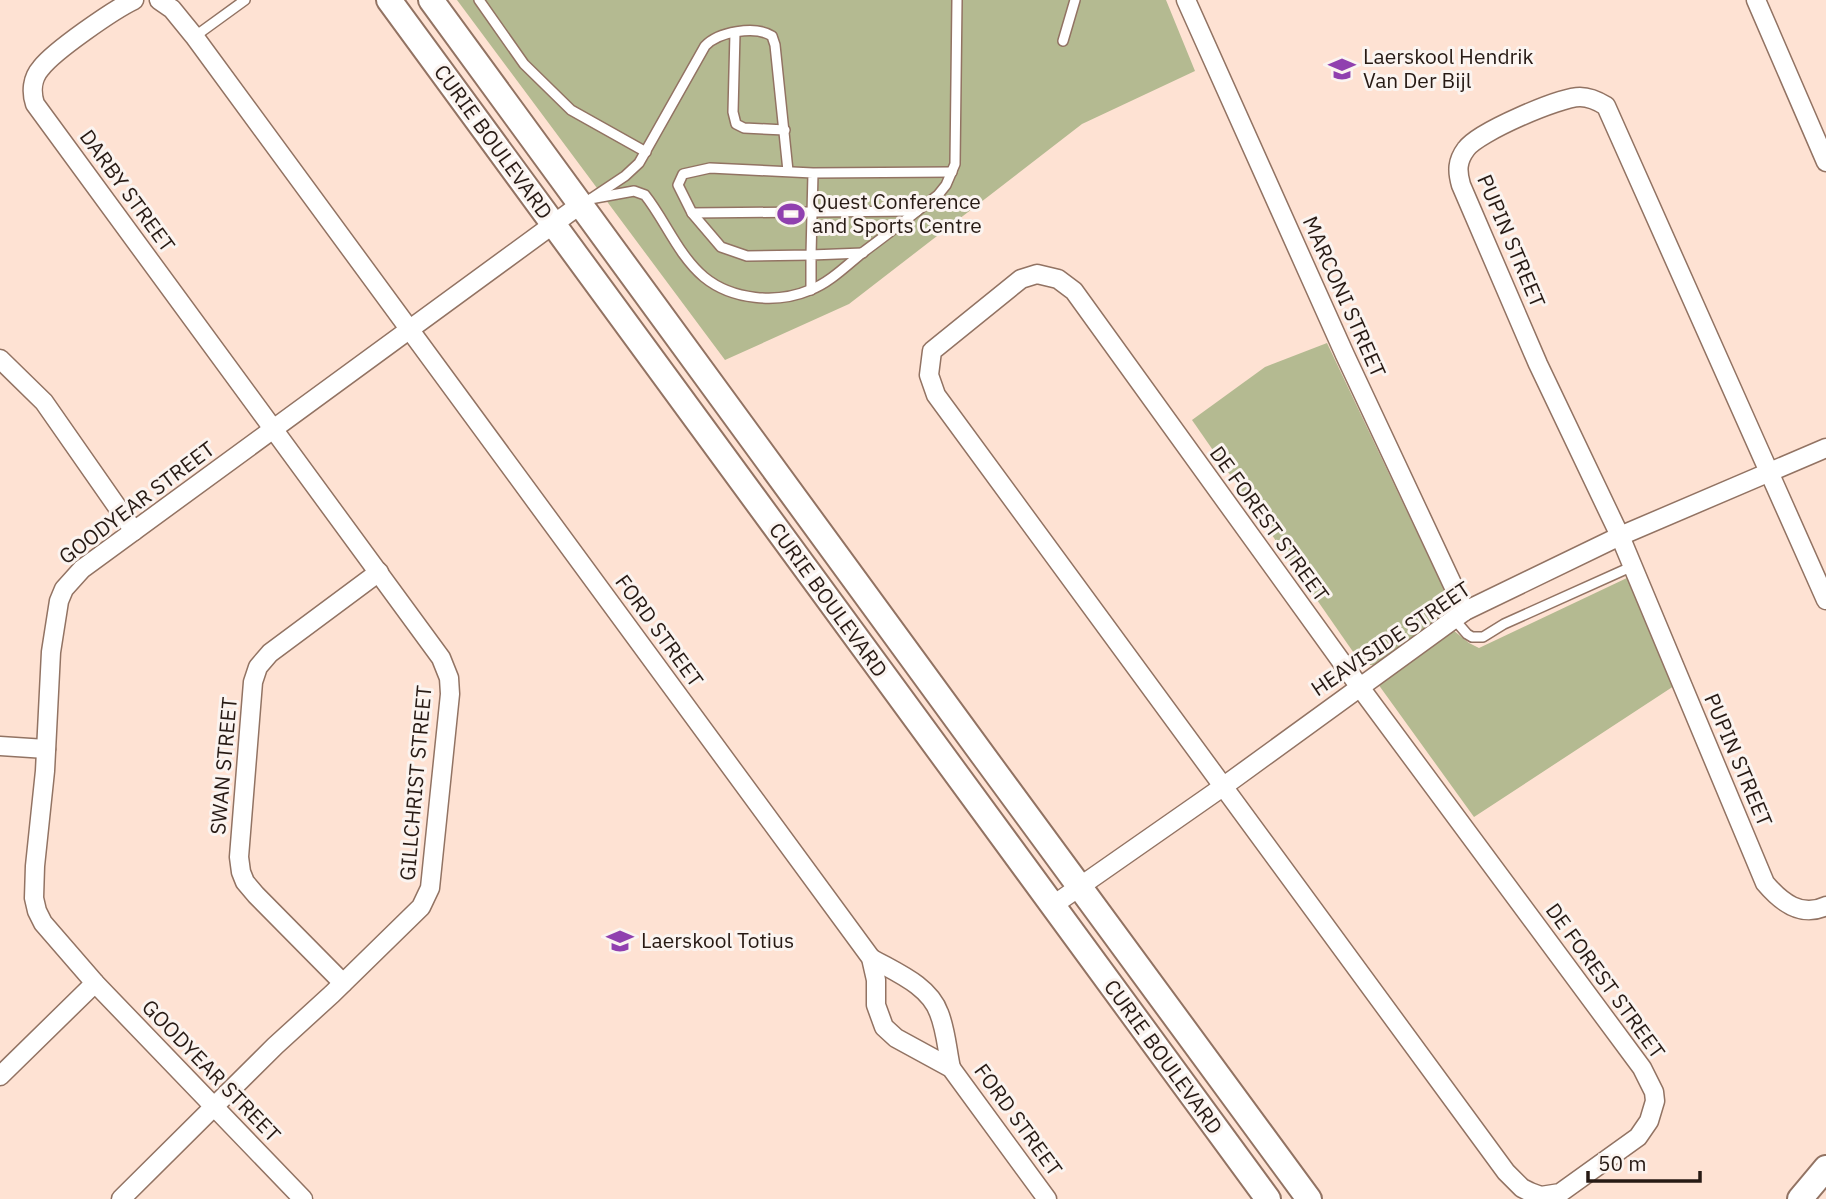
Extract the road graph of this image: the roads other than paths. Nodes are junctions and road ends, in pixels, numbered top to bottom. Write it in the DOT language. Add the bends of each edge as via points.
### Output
graph roads {
  1 [pos="134,0"];
  2 [pos="159,0"];
  3 [pos="244,0"];
  4 [pos="389,0"];
  5 [pos="431,0"];
  6 [pos="479,0"];
  7 [pos="957,0"];
  8 [pos="1075,0"];
  9 [pos="1186,0"];
  10 [pos="1756,0"];
  11 [pos="734,33"];
  12 [pos="194,37"];
  13 [pos="1063,41"];
  14 [pos="785,130"];
  15 [pos="646,152"];
  16 [pos="1826,162"];
  17 [pos="788,171"];
  18 [pos="813,173"];
  19 [pos="952,173"];
  20 [pos="586,202"];
  21 [pos="813,210"];
  22 [pos="917,211"];
  23 [pos="692,212"];
  24 [pos="553,224"];
  25 [pos="863,253"];
  26 [pos="811,255"];
  27 [pos="811,290"];
  28 [pos="410,331"];
  29 [pos="0,359"];
  30 [pos="697,365"];
  31 [pos="671,386"];
  32 [pos="274,429"];
  33 [pos="1826,449"];
  34 [pos="1770,474"];
  35 [pos="134,531"];
  36 [pos="1620,536"];
  37 [pos="1633,566"];
  38 [pos="379,572"];
  39 [pos="1826,600"];
  40 [pos="1460,615"];
  41 [pos="925,674"];
  42 [pos="1359,686"];
  43 [pos="899,697"];
  44 [pos="0,746"];
  45 [pos="46,749"];
  46 [pos="1224,786"];
  47 [pos="1078,888"];
  48 [pos="1052,906"];
  49 [pos="1826,906"];
  50 [pos="871,958"];
  51 [pos="95,983"];
  52 [pos="342,984"];
  53 [pos="951,1068"];
  54 [pos="0,1076"];
  55 [pos="214,1108"];
  56 [pos="1242,1110"];
  57 [pos="1216,1129"];
  58 [pos="1826,1168"];
  59 [pos="121,1199"];
  60 [pos="303,1199"];
  61 [pos="1047,1199"];
  62 [pos="1268,1199"];
  63 [pos="1309,1199"];
  64 [pos="1800,1199"];
  1 -- 32 [label="street, DARBY STREET" via="41,67 32,97"];
  2 -- 12 [label="street"];
  3 -- 12 [label="lane"];
  4 -- 24 [label="street, CURIE BOULEVARD"];
  5 -- 20 [label="street, CURIE BOULEVARD"];
  6 -- 15 [label="lane" via="524,64 571,110"];
  7 -- 19 [label="lane"];
  8 -- 13 [label="lane"];
  9 -- 40 [label="street, MARCONI STREET"];
  10 -- 16 [label="street"];
  11 -- 14 [label="lane" via="756,31 772,36"];
  11 -- 14 [label="lane" via="736,124"];
  11 -- 15 [label="lane" via="716,37 705,46"];
  12 -- 28 [label="street"];
  14 -- 17 [label="lane"];
  15 -- 20 [label="lane" via="635,168"];
  17 -- 18 [label="lane"];
  17 -- 23 [label="lane" via="690,171 678,185"];
  18 -- 19 [label="lane"];
  18 -- 21 [label="lane"];
  19 -- 22 [label="lane" via="938,194"];
  20 -- 24 [label="street, GOODYEAR STREET"];
  20 -- 27 [label="lane" via="634,191 645,195 696,269 728,291 770,297"];
  20 -- 30 [label="street, CURIE BOULEVARD"];
  21 -- 22 [label="lane"];
  21 -- 23 [label="lane"];
  21 -- 26 [label="lane"];
  22 -- 25 [label="lane"];
  23 -- 26 [label="lane" via="714,242 730,251 747,256"];
  24 -- 28 [label="street, GOODYEAR STREET"];
  24 -- 31 [label="street, CURIE BOULEVARD"];
  25 -- 26 [label="lane"];
  25 -- 27 [label="lane"];
  26 -- 27 [label="lane"];
  28 -- 32 [label="street, GOODYEAR STREET"];
  28 -- 50 [label="street, FORD STREET"];
  29 -- 35 [label="street" via="44,402"];
  30 -- 31 [label="street"];
  30 -- 41 [label="street, CURIE BOULEVARD"];
  31 -- 43 [label="street, CURIE BOULEVARD"];
  32 -- 35 [label="street, GOODYEAR STREET"];
  32 -- 38 [label="street, GILLCHRIST STREET"];
  33 -- 34 [label="street, HEAVISIDE STREET"];
  34 -- 36 [label="street, HEAVISIDE STREET"];
  34 -- 36 [label="street, PUPIN STREET" via="1606,106 1577,97 1508,122 1472,141 1458,172 1538,364"];
  34 -- 39 [label="street, PUPIN STREET"];
  35 -- 45 [label="street, GOODYEAR STREET" via="82,569 59,601 51,652"];
  36 -- 37 [label="street, PUPIN STREET"];
  36 -- 40 [label="street, HEAVISIDE STREET"];
  37 -- 40 [label="lane" via="1483,637 1467,634"];
  37 -- 49 [label="street, PUPIN STREET" via="1765,883 1778,899 1803,910"];
  38 -- 52 [label="street, GILLCHRIST STREET" via="441,658 449,678 449,715 426,899"];
  38 -- 52 [label="street, SWAN STREET" via="270,653 253,682 241,872 256,895"];
  40 -- 42 [label="street, HEAVISIDE STREET"];
  41 -- 43 [label="street"];
  41 -- 47 [label="street, CURIE BOULEVARD"];
  42 -- 46 [label="street, HEAVISIDE STREET"];
  42 -- 46 [label="street, DE FOREST STREET" via="1642,1068 1655,1101 1638,1137 1560,1193 1541,1196 1515,1182"];
  42 -- 46 [label="street, DE FOREST STREET" via="1074,291 1048,275 1021,279 932,351 931,384"];
  43 -- 48 [label="street, CURIE BOULEVARD"];
  44 -- 45 [label="street"];
  45 -- 51 [label="street, GOODYEAR STREET" via="34,898 43,923"];
  46 -- 47 [label="street, HEAVISIDE STREET"];
  47 -- 48 [label="street, HEAVISIDE STREET"];
  47 -- 56 [label="street, CURIE BOULEVARD"];
  48 -- 57 [label="street, CURIE BOULEVARD"];
  50 -- 53 [label="street, FORD STREET" via="932,999"];
  50 -- 53 [label="street, FORD STREET" via="876,1005 884,1027 905,1044"];
  51 -- 54 [label="street"];
  51 -- 55 [label="street, GOODYEAR STREET"];
  52 -- 55 [label="street, GILLCHRIST STREET"];
  53 -- 61 [label="street, FORD STREET"];
  55 -- 59 [label="street, GILLCHRIST STREET"];
  55 -- 60 [label="street, GOODYEAR STREET"];
  56 -- 57 [label="street"];
  56 -- 63 [label="street, CURIE BOULEVARD"];
  57 -- 62 [label="street, CURIE BOULEVARD"];
  58 -- 64 [label="street"];
}
